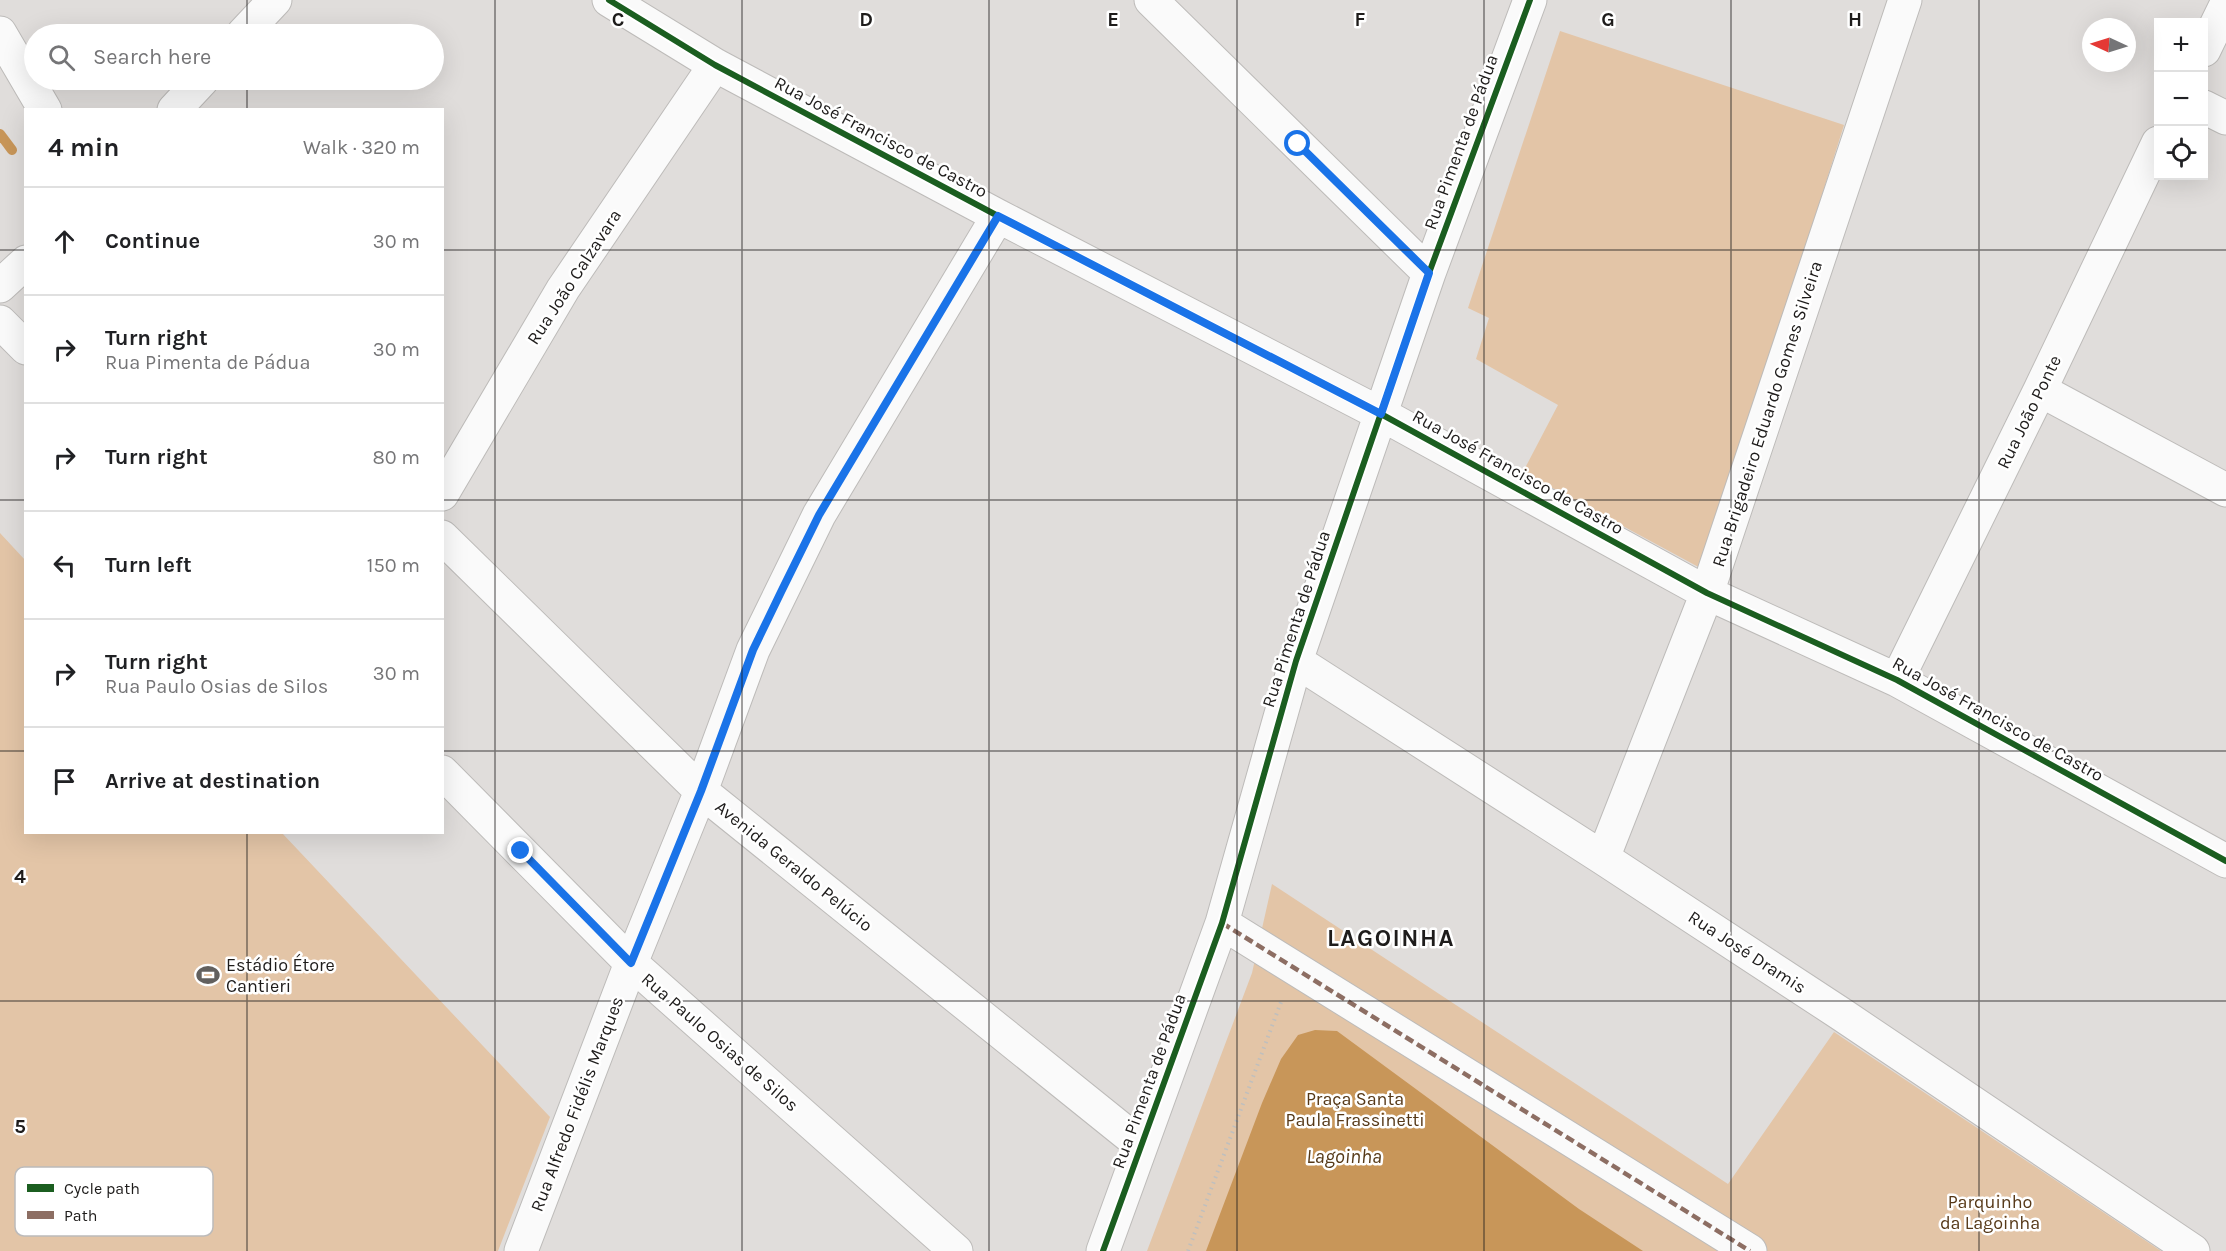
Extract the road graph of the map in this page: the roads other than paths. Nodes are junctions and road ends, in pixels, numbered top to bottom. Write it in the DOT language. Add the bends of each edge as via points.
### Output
graph roads {
  1 [pos="275,0"];
  2 [pos="609,0"];
  3 [pos="1151,0"];
  4 [pos="1530,0"];
  5 [pos="1905,0"];
  6 [pos="2226,5"];
  7 [pos="252,24"];
  8 [pos="0,33"];
  9 [pos="2208,42"];
  10 [pos="715,65"];
  11 [pos="24,74"];
  12 [pos="33,90"];
  13 [pos="193,90"];
  14 [pos="44,108"];
  15 [pos="176,108"];
  16 [pos="2208,108"];
  17 [pos="2226,118"];
  18 [pos="2154,150"];
  19 [pos="998,216"];
  20 [pos="24,264"];
  21 [pos="1429,273"];
  22 [pos="0,286"];
  23 [pos="0,322"];
  24 [pos="24,346"];
  25 [pos="2040,390"];
  26 [pos="1381,414"];
  27 [pos="2226,490"];
  28 [pos="444,491"];
  29 [pos="444,539"];
  30 [pos="1707,593"];
  31 [pos="1296,661"];
  32 [pos="1897,680"];
  33 [pos="444,774"];
  34 [pos="701,791"];
  35 [pos="1603,858"];
  36 [pos="2226,861"];
  37 [pos="1222,923"];
  38 [pos="631,963"];
  39 [pos="1141,1145"];
  40 [pos="521,1251"];
  41 [pos="957,1251"];
  42 [pos="1103,1251"];
  43 [pos="1750,1251"];
  44 [pos="2193,1251"];
  1 -- 7 [label="street"];
  2 -- 10 [label="street, Rua José Francisco de Castro"];
  3 -- 21 [label="street"];
  4 -- 21 [label="street, Rua Pimenta de Pádua"];
  5 -- 30 [label="street, Rua Brigadeiro Eduardo Gomes Silveira"];
  6 -- 9 [label="street"];
  8 -- 11 [label="street"];
  10 -- 19 [label="street, Rua José Francisco de Castro"];
  10 -- 28 [label="street, Rua João Calzavara" via="563,289"];
  12 -- 14 [label="street"];
  13 -- 15 [label="street"];
  16 -- 17 [label="street"];
  18 -- 25 [label="street, Rua João Ponte"];
  19 -- 26 [label="street, Rua José Francisco de Castro"];
  19 -- 34 [label="street, Rua Alfredo Fidélis Marques" via="819,515 753,650"];
  20 -- 22 [label="street"];
  21 -- 26 [label="street, Rua Pimenta de Pádua"];
  23 -- 24 [label="street"];
  25 -- 27 [label="street"];
  25 -- 32 [label="street, Rua João Ponte"];
  26 -- 30 [label="street, Rua José Francisco de Castro"];
  26 -- 31 [label="street, Rua Pimenta de Pádua"];
  29 -- 34 [label="street, Avenida Geraldo Pelúcio"];
  30 -- 32 [label="street, Rua José Francisco de Castro"];
  30 -- 35 [label="street, Rua Brigadeiro Eduardo Gomes Silveira"];
  31 -- 35 [label="street, Rua José Dramis"];
  31 -- 37 [label="street, Rua Pimenta de Pádua"];
  32 -- 36 [label="street, Rua José Francisco de Castro"];
  33 -- 38 [label="street, Rua Paulo Osias de Silos"];
  34 -- 38 [label="street, Rua Alfredo Fidélis Marques"];
  34 -- 39 [label="street, Avenida Geraldo Pelúcio"];
  35 -- 44 [label="street, Rua José Dramis"];
  37 -- 39 [label="street, Rua Pimenta de Pádua"];
  37 -- 43 [label="street"];
  38 -- 40 [label="street, Rua Alfredo Fidélis Marques"];
  38 -- 41 [label="street, Rua Paulo Osias de Silos"];
  39 -- 42 [label="street, Rua Pimenta de Pádua"];
}
